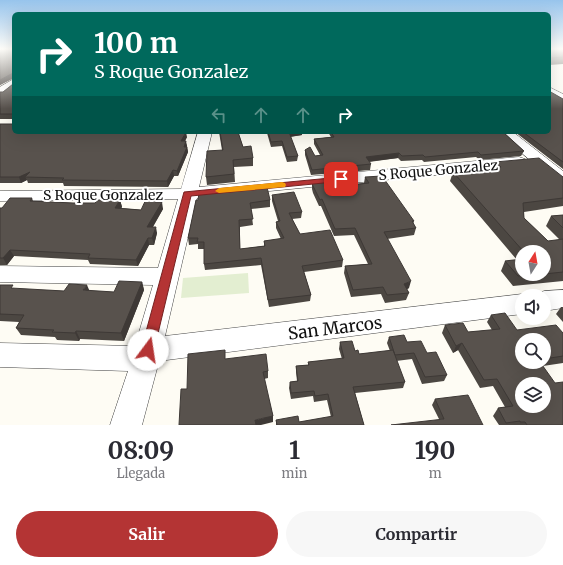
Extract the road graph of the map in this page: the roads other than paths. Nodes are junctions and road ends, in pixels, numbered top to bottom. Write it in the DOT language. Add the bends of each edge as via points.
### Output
graph roads {
  1 [pos="0,77"];
  2 [pos="12,77"];
  3 [pos="12,83"];
  4 [pos="0,92"];
  5 [pos="551,92"];
  6 [pos="563,98"];
  7 [pos="551,99"];
  8 [pos="203,134"];
  9 [pos="507,134"];
  10 [pos="540,160"];
  11 [pos="563,179"];
  12 [pos="187,194"];
  13 [pos="0,196"];
  14 [pos="0,274"];
  15 [pos="166,277"];
  16 [pos="563,299"];
  17 [pos="551,300"];
  18 [pos="515,305"];
  19 [pos="0,355"];
  20 [pos="146,355"];
  21 [pos="126,425"];
  1 -- 2 [label="street"];
  3 -- 4 [label="street"];
  5 -- 6 [label="street"];
  6 -- 7 [label="street"];
  8 -- 12 [label="street"];
  9 -- 10 [label="street"];
  10 -- 11 [label="street"];
  10 -- 12 [label="street, S Roque Gonzalez"];
  12 -- 13 [label="street, S Roque Gonzalez"];
  12 -- 15 [label="street"];
  14 -- 15 [label="street"];
  15 -- 20 [label="street"];
  16 -- 17 [label="street"];
  18 -- 20 [label="street, San Marcos"];
  19 -- 20 [label="street, San Marcos"];
  20 -- 21 [label="street"];
}
